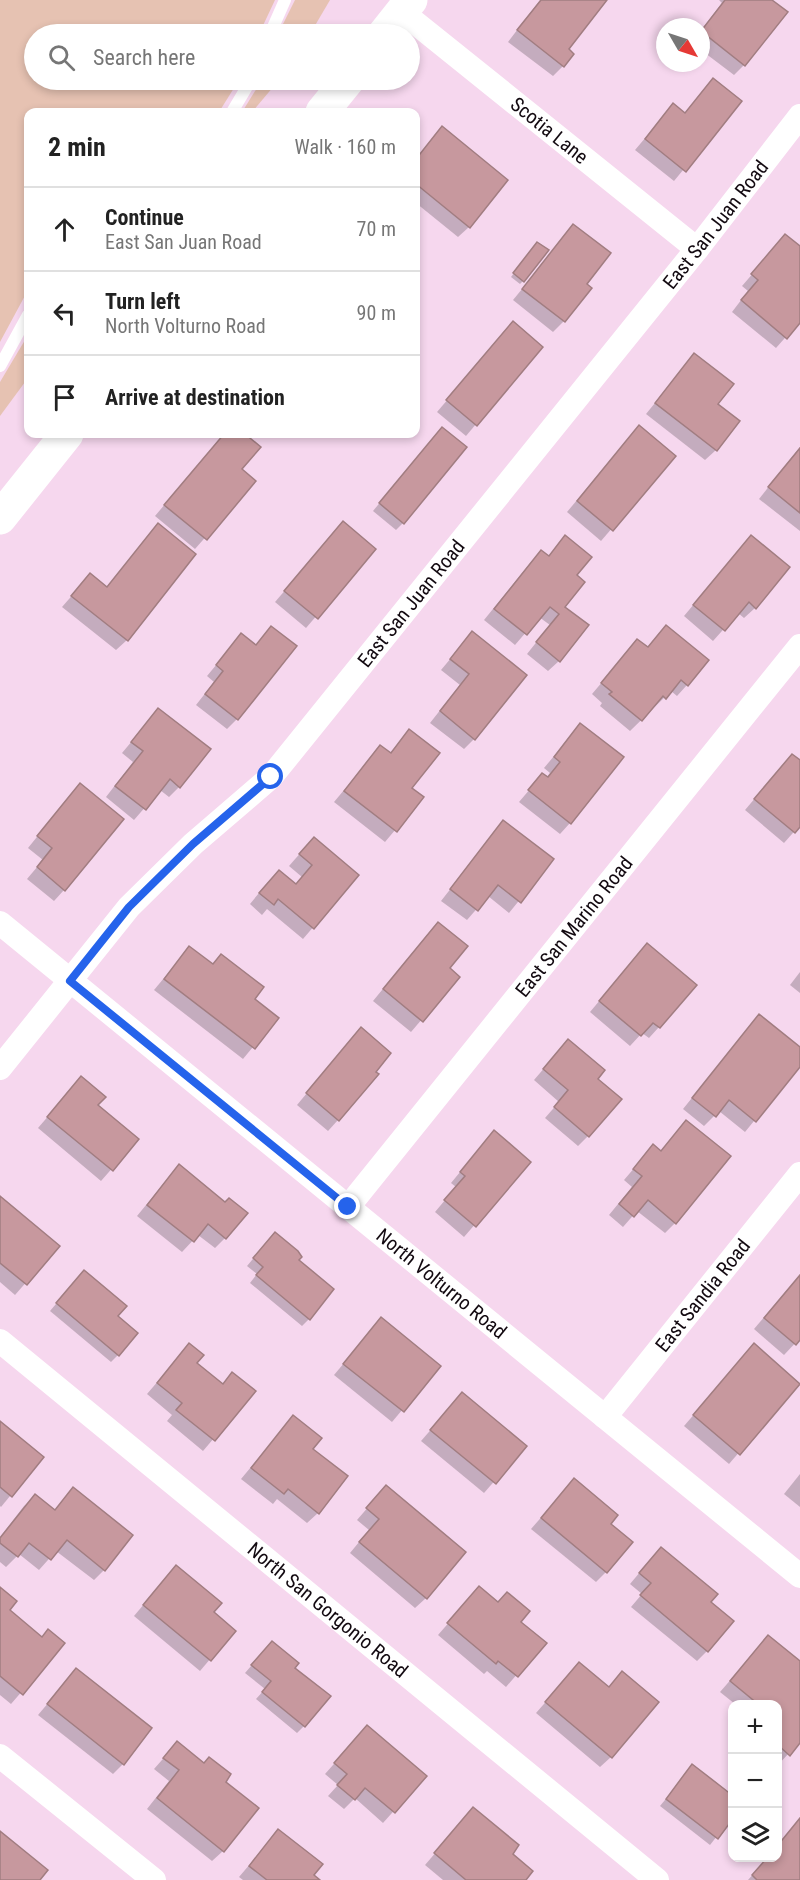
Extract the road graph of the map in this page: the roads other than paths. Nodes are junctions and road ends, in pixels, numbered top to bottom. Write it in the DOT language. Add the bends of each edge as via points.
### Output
graph roads {
  1 [pos="285,0"];
  2 [pos="274,24"];
  3 [pos="420,31"];
  4 [pos="244,90"];
  5 [pos="340,90"];
  6 [pos="234,108"];
  7 [pos="325,108"];
  8 [pos="800,116"];
  9 [pos="697,249"];
  10 [pos="24,322"];
  11 [pos="0,366"];
  12 [pos="64,438"];
  13 [pos="0,518"];
  14 [pos="800,646"];
  15 [pos="0,923"];
  16 [pos="70,981"];
  17 [pos="0,1068"];
  18 [pos="800,1174"];
  19 [pos="348,1207"];
  20 [pos="0,1341"];
  21 [pos="605,1418"];
  22 [pos="800,1576"];
  23 [pos="0,1756"];
  24 [pos="154,1880"];
  25 [pos="657,1880"];
  1 -- 2 [label="lane"];
  3 -- 9 [label="street, Scotia Lane"];
  4 -- 6 [label="lane"];
  5 -- 7 [label="main road"];
  8 -- 9 [label="street, East San Juan Road"];
  9 -- 16 [label="street, East San Juan Road" via="271,777 193,844 129,907"];
  10 -- 11 [label="lane"];
  12 -- 13 [label="main road"];
  14 -- 19 [label="street, East San Marino Road"];
  15 -- 16 [label="street, North Volturno Road"];
  16 -- 17 [label="street, East San Juan Road"];
  16 -- 19 [label="street, North Volturno Road"];
  18 -- 21 [label="street, East Sandia Road"];
  19 -- 21 [label="street, North Volturno Road"];
  20 -- 25 [label="street, North San Gorgonio Road"];
  21 -- 22 [label="street, North Volturno Road"];
  23 -- 24 [label="street"];
}
